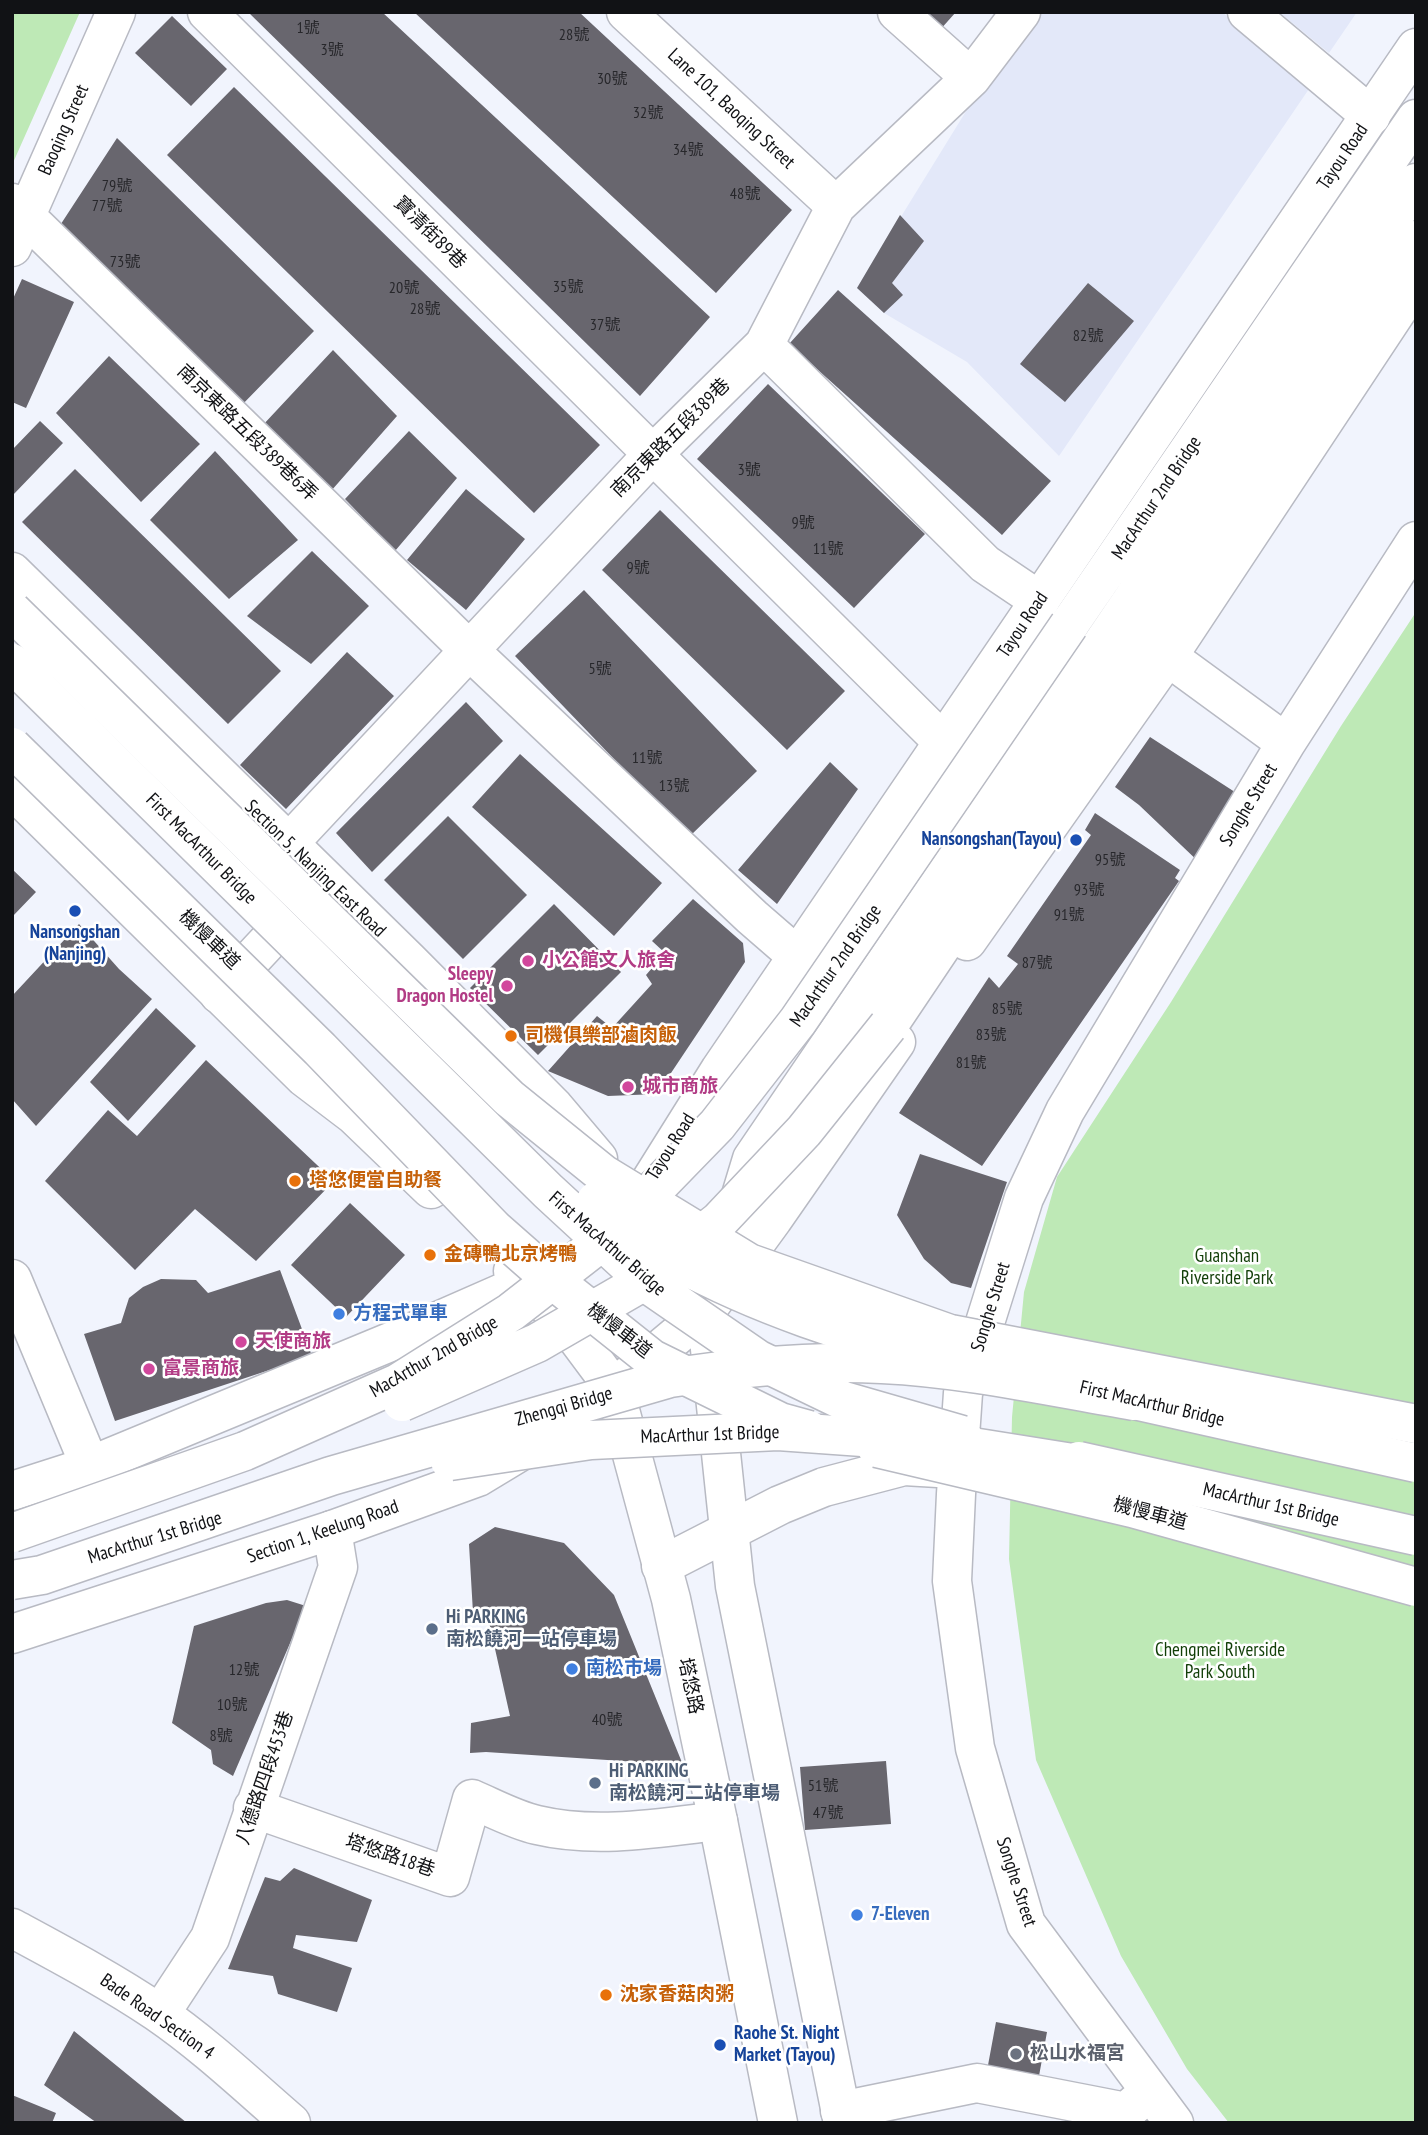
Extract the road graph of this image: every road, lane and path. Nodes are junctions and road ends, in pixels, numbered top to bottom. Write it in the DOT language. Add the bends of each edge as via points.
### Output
graph roads {
  1 [pos="116,12"];
  2 [pos="206,12"];
  3 [pos="626,12"];
  4 [pos="897,12"];
  5 [pos="1021,12"];
  6 [pos="1248,12"];
  7 [pos="1416,48"];
  8 [pos="971,78"];
  9 [pos="1371,116"];
  10 [pos="1416,119"];
  11 [pos="1416,183"];
  12 [pos="836,206"];
  13 [pos="17,222"];
  14 [pos="1416,240"];
  15 [pos="1416,282"];
  16 [pos="764,345"];
  17 [pos="653,454"];
  18 [pos="1416,541"];
  19 [pos="12,572"];
  20 [pos="1040,601"];
  21 [pos="12,611"];
  22 [pos="12,648"];
  23 [pos="469,650"];
  24 [pos="1167,656"];
  25 [pos="12,663"];
  26 [pos="943,742"];
  27 [pos="1286,743"];
  28 [pos="12,747"];
  29 [pos="12,789"];
  30 [pos="289,844"];
  31 [pos="325,880"];
  32 [pos="797,956"];
  33 [pos="219,994"];
  34 [pos="636,1204"];
  35 [pos="12,1279"];
  36 [pos="526,1283"];
  37 [pos="706,1311"];
  38 [pos="614,1388"];
  39 [pos="1416,1424"];
  40 [pos="1416,1463"];
  41 [pos="90,1466"];
  42 [pos="957,1469"];
  43 [pos="12,1491"];
  44 [pos="332,1530"];
  45 [pos="730,1532"];
  46 [pos="12,1534"];
  47 [pos="1416,1537"];
  48 [pos="662,1566"];
  49 [pos="12,1568"];
  50 [pos="12,1579"];
  51 [pos="1416,1587"];
  52 [pos="12,1634"];
  53 [pos="253,1808"];
  54 [pos="718,1821"];
  55 [pos="12,1928"];
  56 [pos="160,2014"];
  57 [pos="1150,2091"];
  58 [pos="841,2117"];
  59 [pos="290,2123"];
  60 [pos="778,2123"];
  61 [pos="1174,2123"];
  1 -- 13 [label="main road, Baoqing Street"];
  2 -- 17 [label="main road, 寶清街89巷"];
  3 -- 12 [label="main road, Lane 101, Baoqing Street"];
  4 -- 8 [label="main road"];
  5 -- 8 [label="main road, 南京東路五段389巷"];
  6 -- 9 [label="main road"];
  7 -- 9 [label="main road, Tayou Road"];
  8 -- 12 [label="main road, 南京東路五段389巷"];
  9 -- 20 [label="main road, Tayou Road"];
  10 -- 46 [label="main road, MacArthur 2nd Bridge, bridge" via="799,1021 717,1125 610,1235 511,1312 398,1382 245,1451"];
  11 -- 37 [label="main road" via="752,1160"];
  12 -- 16 [label="main road, 南京東路五段389巷"];
  13 -- 23 [label="main road, 南京東路五段389巷6弄"];
  14 -- 46 [label="main road, MacArthur 2nd Bridge, bridge" via="888,1026 804,1131 719,1221 628,1290 537,1343 425,1393"];
  15 -- 24 [label="main road"];
  16 -- 17 [label="main road, 南京東路五段389巷"];
  16 -- 20 [label="main road" via="985,564"];
  17 -- 23 [label="main road, 南京東路五段389巷"];
  17 -- 26 [label="main road, 寶清街89巷"];
  18 -- 27 [label="main road, Songhe Street"];
  19 -- 30 [label="main road, Section 5, Nanjing East Road"];
  20 -- 26 [label="main road, Tayou Road"];
  21 -- 39 [label="main road, bridge" via="509,1098 603,1174 749,1263 950,1334"];
  22 -- 40 [label="main road, First MacArthur Bridge, bridge" via="450,1076 568,1181 675,1261 776,1307 899,1348"];
  23 -- 30 [label="main road, 南京東路五段389巷"];
  23 -- 32 [label="main road, 南京東路五段389巷6弄"];
  24 -- 27 [label="main road"];
  24 -- 37 [label="main road"];
  25 -- 47 [label="main road, First MacArthur Bridge, bridge" via="548,1191 651,1286 757,1359 844,1401 950,1432"];
  26 -- 32 [label="main road, Tayou Road"];
  27 -- 42 [label="main road, Songhe Street" via="1065,1111 1024,1198 964,1393"];
  28 -- 51 [label="main road, 機慢車道, bridge" via="320,1049 494,1229 652,1359 780,1422 1132,1508"];
  29 -- 33 [label="main road"];
  30 -- 31 [label="main road, Section 5, Nanjing East Road"];
  31 -- 33 [label="main road"];
  31 -- 34 [label="main road, Section 5, Nanjing East Road" via="554,1107"];
  32 -- 34 [label="main road, Tayou Road"];
  33 -- 36 [label="main road" via="304,1077 354,1115"];
  34 -- 36 [label="main road"];
  34 -- 37 [label="main road, Section 5, Nanjing East Road"];
  35 -- 41 [label="main road"];
  36 -- 38 [label="main road, 塔悠路" via="570,1329"];
  36 -- 41 [label="main road"];
  37 -- 38 [label="main road"];
  37 -- 45 [label="main road"];
  38 -- 44 [label="main road, Section 1, Keelung Road" via="478,1477"];
  38 -- 48 [label="main road, 塔悠路"];
  38 -- 49 [label="main road" via="450,1424"];
  40 -- 50 [label="main road, Zhengqi Bridge, bridge" via="1134,1401 939,1368 881,1364 740,1368 670,1378 331,1476 42,1575"];
  41 -- 43 [label="main road"];
  42 -- 45 [label="main road" via="904,1466 824,1487"];
  42 -- 57 [label="main road, Songhe Street" via="952,1581 975,1748 1026,1924"];
  44 -- 52 [label="main road, Section 1, Keelung Road"];
  44 -- 53 [label="main road, 八德路四段453巷" via="338,1566"];
  45 -- 48 [label="main road"];
  45 -- 58 [label="main road" via="735,1586"];
  47 -- 50 [label="main road, MacArthur 1st Bridge, bridge" via="1110,1469 947,1443 778,1431 590,1440 433,1464 280,1500"];
  48 -- 54 [label="main road, 塔悠路"];
  53 -- 54 [label="main road, 塔悠路18巷" via="450,1877 472,1799 536,1825 590,1832"];
  53 -- 56 [label="main road, 八德路四段453巷" via="209,1938"];
  54 -- 60 [label="main road, 塔悠路"];
  55 -- 56 [label="main road, Bade Road Section 4" via="107,1979"];
  56 -- 59 [label="main road, Bade Road Section 4"];
  57 -- 58 [label="main road" via="1126,2112 977,2082"];
  57 -- 61 [label="main road, Songhe Street"];
}
